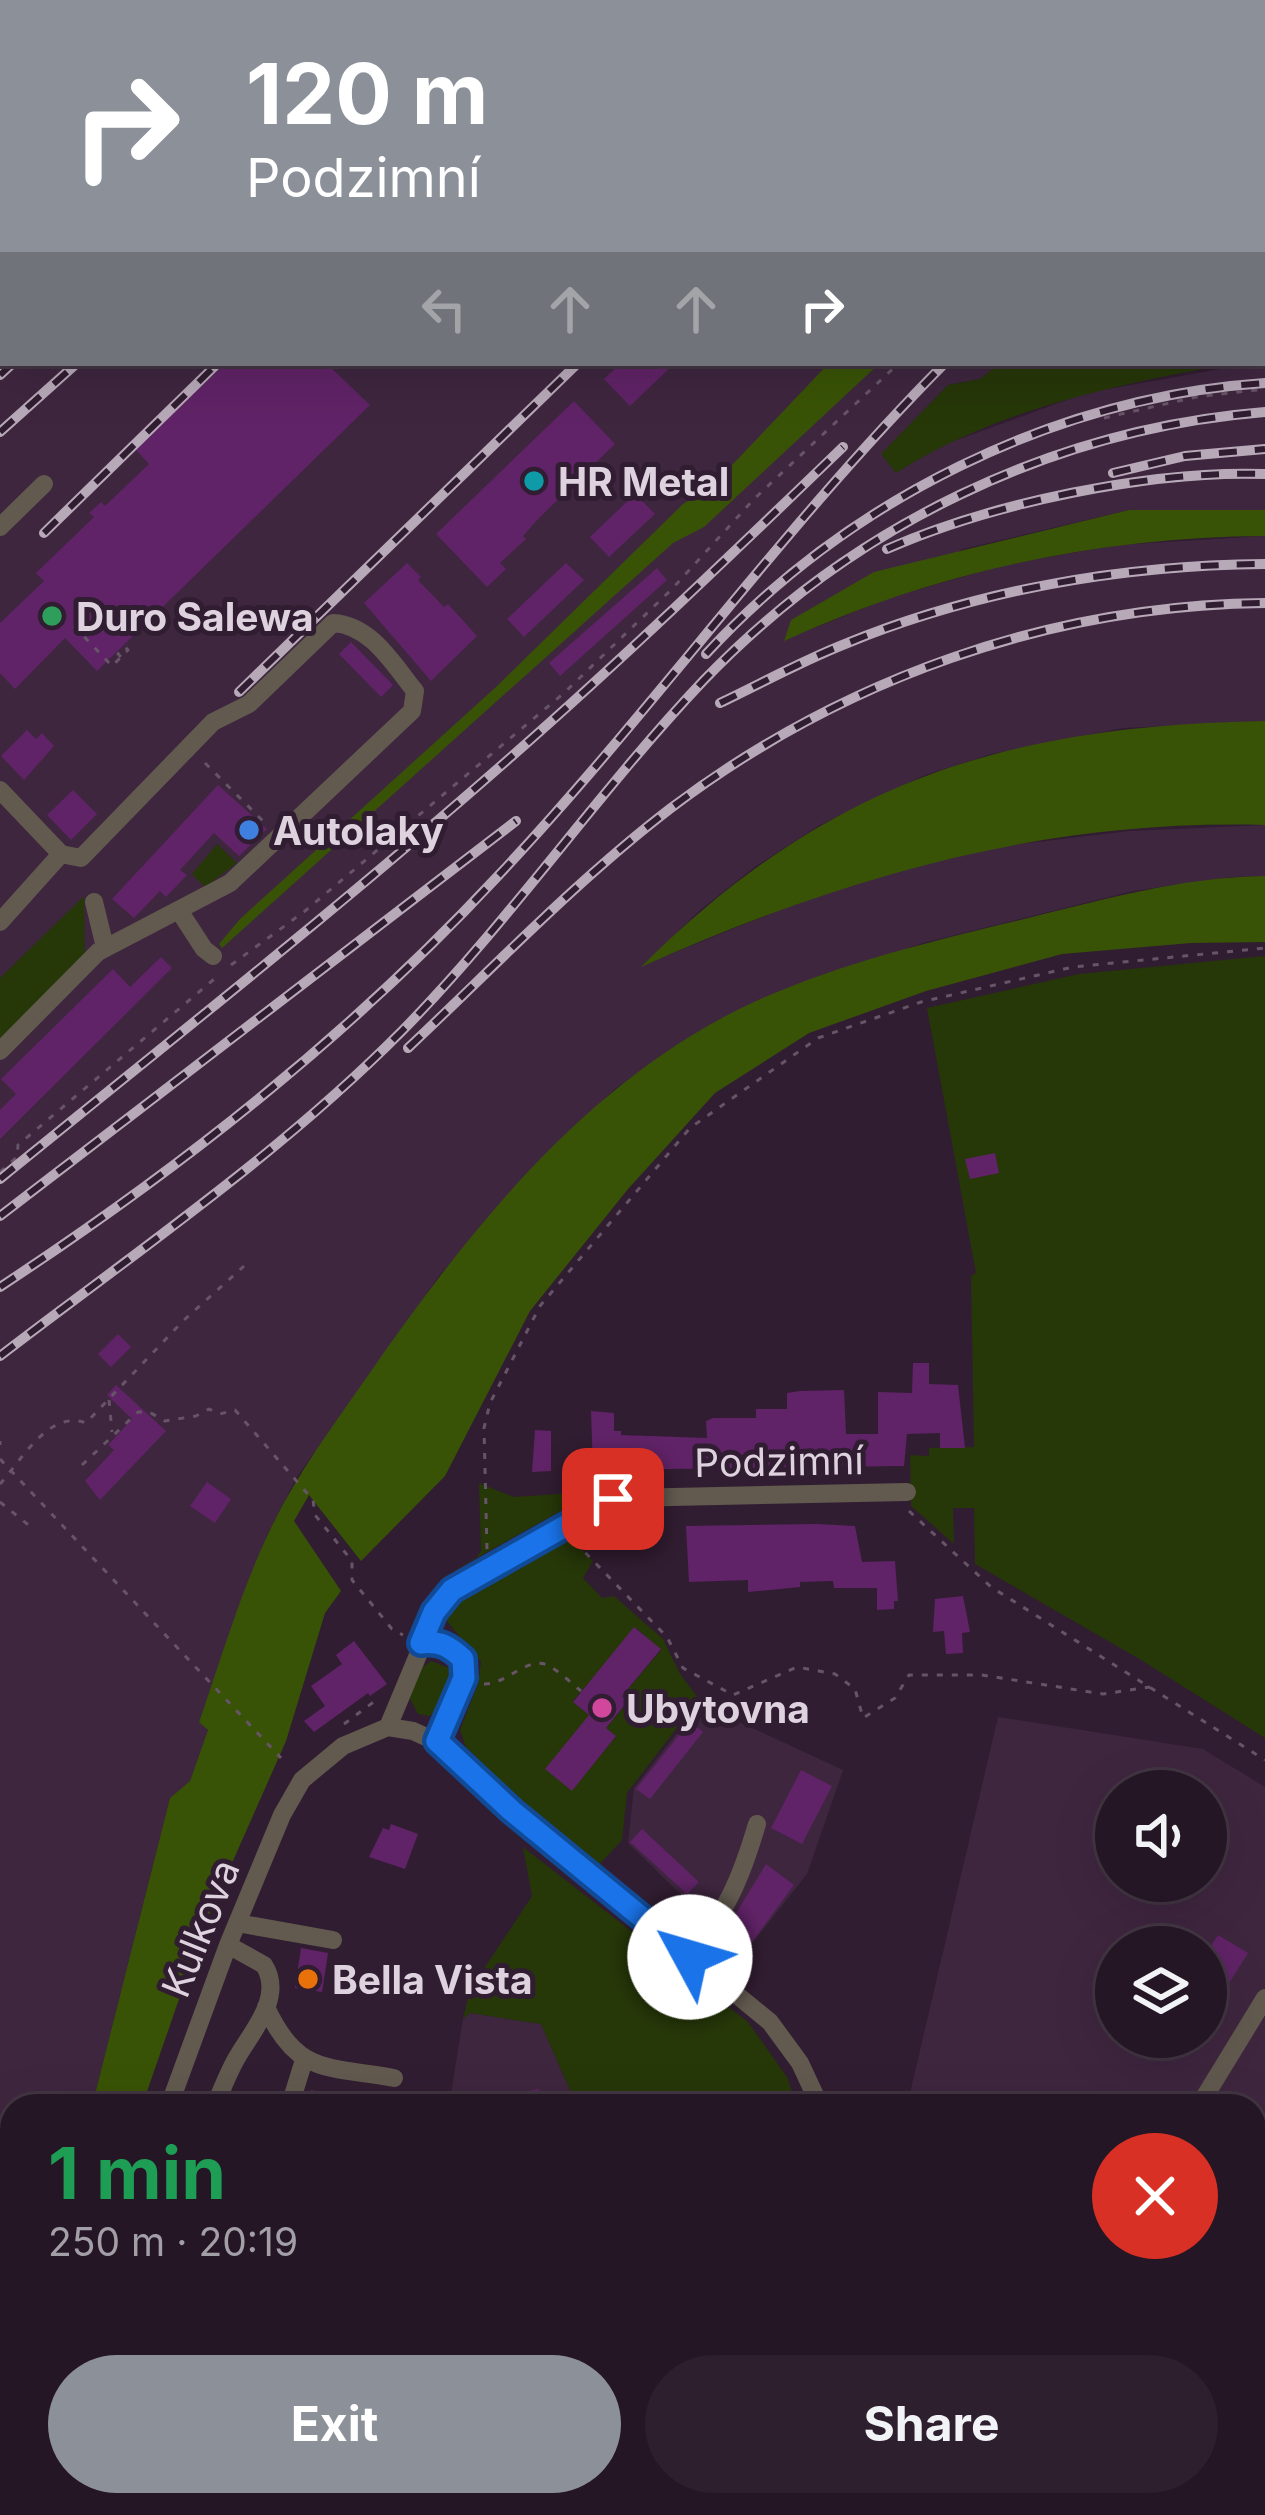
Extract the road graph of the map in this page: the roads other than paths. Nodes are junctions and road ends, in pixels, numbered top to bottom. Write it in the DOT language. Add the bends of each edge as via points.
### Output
graph roads {
  1 [pos="44,484"];
  2 [pos="0,527"];
  3 [pos="0,790"];
  4 [pos="61,854"];
  5 [pos="94,902"];
  6 [pos="180,912"];
  7 [pos="0,922"];
  8 [pos="105,947"];
  9 [pos="214,956"];
  10 [pos="0,1051"];
  11 [pos="898,1492"];
  12 [pos="421,1643"];
  13 [pos="388,1727"];
  14 [pos="437,1741"];
  15 [pos="757,1824"];
  16 [pos="237,1923"];
  17 [pos="333,1940"];
  18 [pos="228,1946"];
  19 [pos="690,1957"];
  20 [pos="1265,1997"];
  21 [pos="266,2007"];
  22 [pos="304,2060"];
  23 [pos="394,2078"];
  24 [pos="173,2094"];
  25 [pos="220,2094"];
  26 [pos="293,2094"];
  27 [pos="814,2094"];
  28 [pos="1206,2094"];
  1 -- 2 [label="street"];
  3 -- 4 [label="street"];
  4 -- 6 [label="street" via="81,858 213,722 249,704 333,623 352,624 415,691 412,711 230,883"];
  4 -- 7 [label="street"];
  5 -- 8 [label="street"];
  6 -- 8 [label="street"];
  6 -- 9 [label="street"];
  8 -- 10 [label="street"];
  11 -- 12 [label="street, Podzimní" via="613,1499 441,1600"];
  12 -- 13 [label="street, Podzimní"];
  12 -- 14 [label="street" via="449,1646 463,1659 464,1678"];
  13 -- 14 [label="street"];
  13 -- 16 [label="street, Kulkova" via="296,1773"];
  14 -- 19 [label="street"];
  15 -- 19 [label="street" via="738,1887"];
  16 -- 17 [label="street"];
  16 -- 18 [label="street, Kulkova"];
  18 -- 21 [label="street" via="268,1972"];
  18 -- 24 [label="street, Kulkova"];
  19 -- 27 [label="street" via="770,2022"];
  20 -- 28 [label="street"];
  21 -- 22 [label="street"];
  21 -- 25 [label="street"];
  22 -- 23 [label="street"];
  22 -- 26 [label="street"];
}
